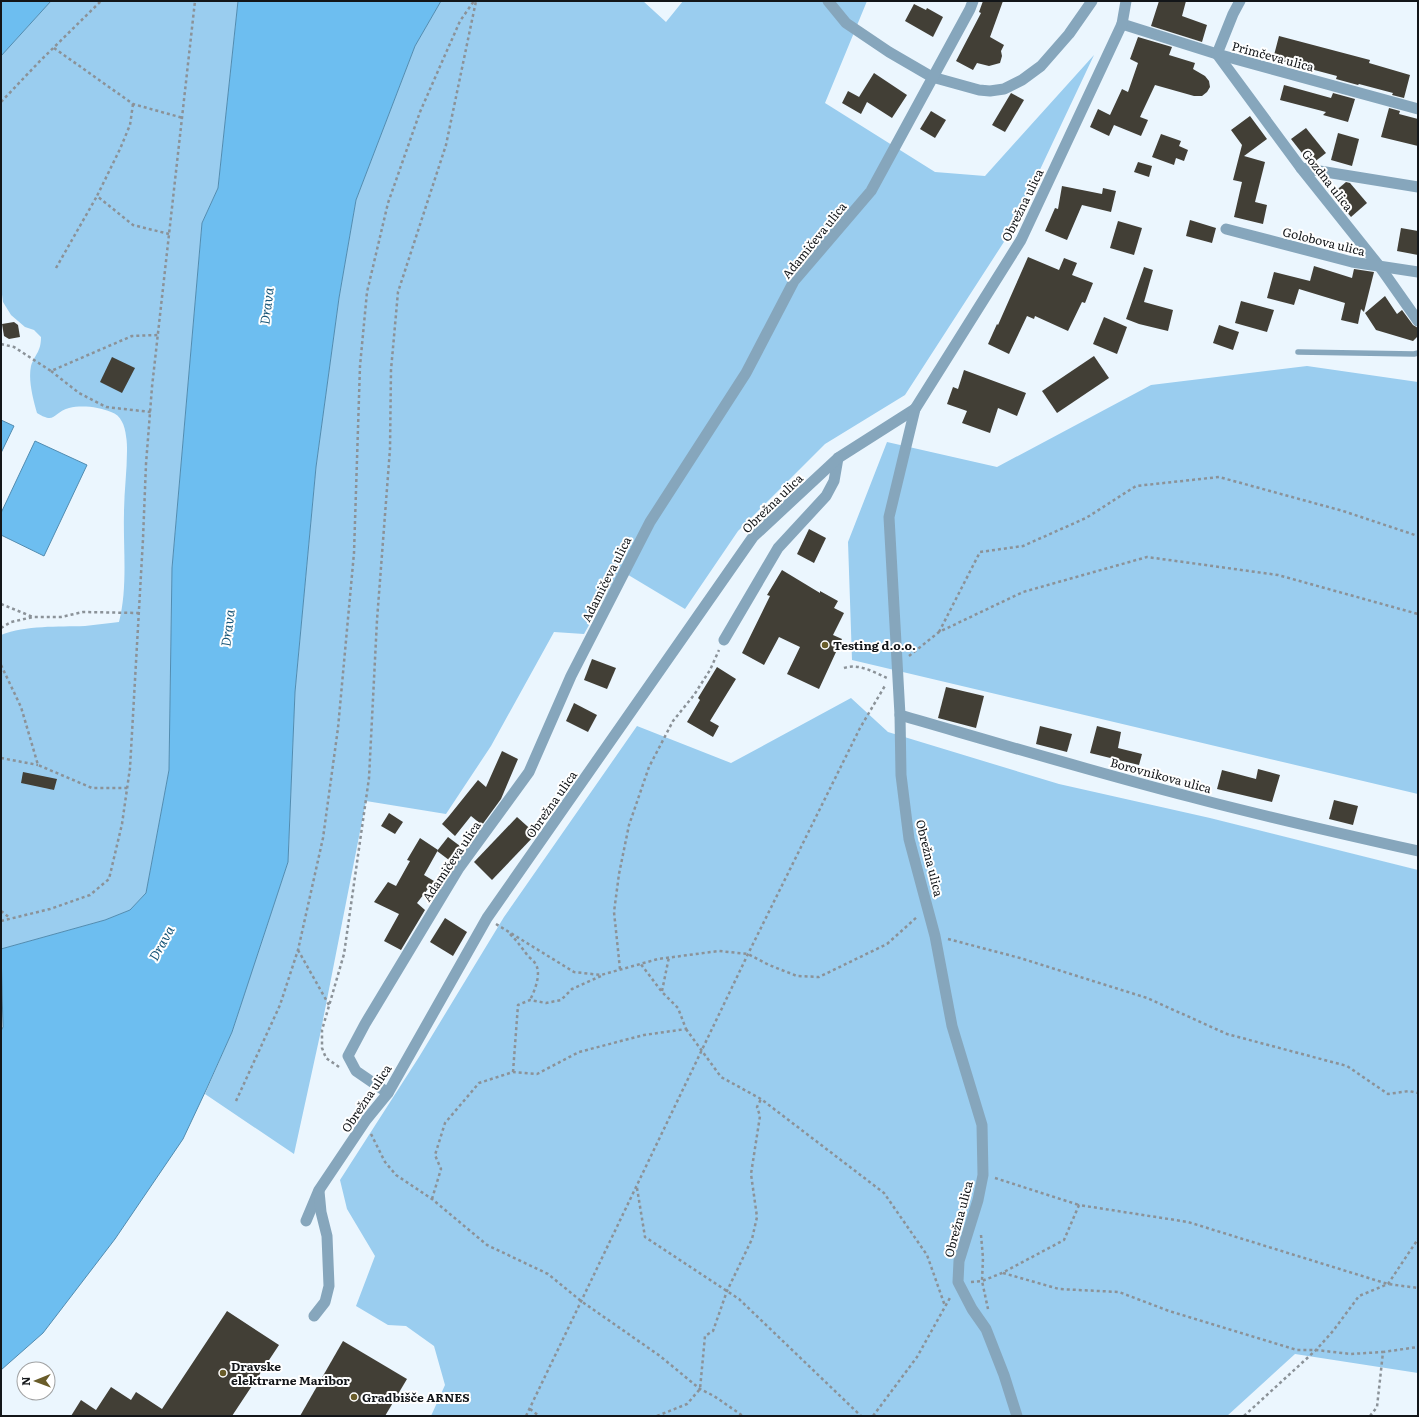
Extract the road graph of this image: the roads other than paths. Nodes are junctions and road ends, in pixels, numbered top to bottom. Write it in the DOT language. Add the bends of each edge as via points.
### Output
graph roads {
  1 [pos="828,1"];
  2 [pos="973,1"];
  3 [pos="1092,1"];
  4 [pos="1126,1"];
  5 [pos="1240,1"];
  6 [pos="1122,24"];
  7 [pos="1217,54"];
  8 [pos="932,77"];
  9 [pos="1418,109"];
  10 [pos="1301,168"];
  11 [pos="1418,188"];
  12 [pos="1226,229"];
  13 [pos="1380,267"];
  14 [pos="1418,272"];
  15 [pos="1418,321"];
  16 [pos="1298,352"];
  17 [pos="1418,352"];
  18 [pos="915,409"];
  19 [pos="838,458"];
  20 [pos="724,640"];
  21 [pos="900,715"];
  22 [pos="1418,851"];
  23 [pos="388,1093"];
  24 [pos="319,1190"];
  25 [pos="306,1220"];
  26 [pos="314,1316"];
  27 [pos="1017,1416"];
  1 -- 8 [label="street" via="846,23"];
  2 -- 8 [label="street, Adamičeva ulica"];
  3 -- 8 [label="street" via="1064,40 1041,66 1004,89 979,90"];
  4 -- 6 [label="street, Obrežna ulica"];
  5 -- 7 [label="street"];
  6 -- 7 [label="street, Primčeva ulica"];
  6 -- 18 [label="street, Obrežna ulica" via="1021,240"];
  7 -- 9 [label="street, Primčeva ulica"];
  7 -- 10 [label="street, Gozdna ulica"];
  8 -- 23 [label="street, Adamičeva ulica" via="871,191 794,281 746,373 650,522 571,676 529,772 459,868 361,1030 348,1056 356,1071"];
  10 -- 11 [label="street"];
  10 -- 13 [label="street, Gozdna ulica"];
  12 -- 13 [label="street, Golobova ulica"];
  13 -- 14 [label="street, Golobova ulica"];
  13 -- 15 [label="street, Gozdna ulica"];
  16 -- 17 [label="lane"];
  18 -- 19 [label="street, Obrežna ulica"];
  18 -- 21 [label="street, Obrežna ulica" via="889,517"];
  19 -- 20 [label="street" via="834,481 826,496 778,548"];
  19 -- 23 [label="street, Obrežna ulica" via="753,537 487,918"];
  21 -- 22 [label="street, Borovnikova ulica" via="1191,797"];
  21 -- 27 [label="street, Obrežna ulica" via="901,774 909,839 935,936 952,1026 982,1125 984,1175 959,1261 958,1282 986,1329"];
  23 -- 24 [label="street, Obrežna ulica" via="366,1120"];
  24 -- 25 [label="street, Obrežna ulica"];
  24 -- 26 [label="street" via="327,1236 329,1286 325,1302"];
}
